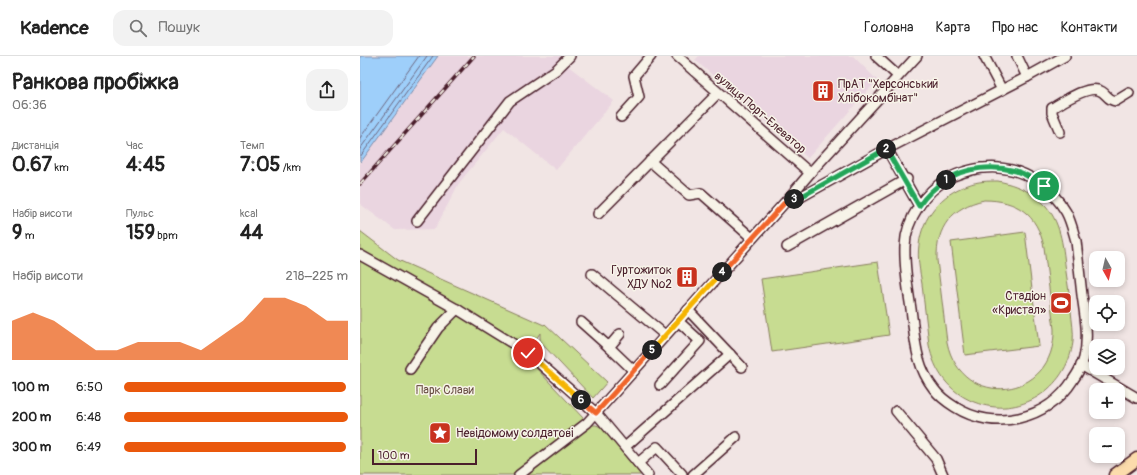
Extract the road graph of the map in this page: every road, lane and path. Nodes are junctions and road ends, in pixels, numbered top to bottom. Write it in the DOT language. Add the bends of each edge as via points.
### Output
graph roads {
  1 [pos="570,56"];
  2 [pos="651,56"];
  3 [pos="677,56"];
  4 [pos="876,56"];
  5 [pos="917,56"];
  6 [pos="984,56"];
  7 [pos="1017,56"];
  8 [pos="1065,56"];
  9 [pos="898,76"];
  10 [pos="1028,77"];
  11 [pos="1002,90"];
  12 [pos="718,93"];
  13 [pos="1129,93"];
  14 [pos="621,117"];
  15 [pos="1060,132"];
  16 [pos="886,149"];
  17 [pos="650,161"];
  18 [pos="810,173"];
  19 [pos="906,180"];
  20 [pos="787,200"];
  21 [pos="919,206"];
  22 [pos="598,214"];
  23 [pos="417,221"];
  24 [pos="752,238"];
  25 [pos="787,247"];
  26 [pos="360,255"];
  27 [pos="592,274"];
  28 [pos="457,309"];
  29 [pos="688,310"];
  30 [pos="678,321"];
  31 [pos="581,322"];
  32 [pos="620,334"];
  33 [pos="665,335"];
  34 [pos="609,347"];
  35 [pos="730,354"];
  36 [pos="1081,365"];
  37 [pos="742,367"];
  38 [pos="410,369"];
  39 [pos="634,371"];
  40 [pos="660,385"];
  41 [pos="1137,398"];
  42 [pos="896,411"];
  43 [pos="596,413"];
  44 [pos="736,437"];
  45 [pos="625,448"];
  46 [pos="1137,459"];
  47 [pos="638,463"];
  48 [pos="682,474"];
  49 [pos="519,475"];
  50 [pos="648,475"];
  51 [pos="693,475"];
  52 [pos="943,475"];
  53 [pos="1115,475"];
  1 -- 23 [label="street" via="556,70 510,101"];
  2 -- 14 [label="street" via="634,76 639,97"];
  3 -- 12 [label="street, вулиця Порт-Елеватор"];
  4 -- 9 [label="street"];
  5 -- 9 [label="street"];
  6 -- 11 [label="street"];
  7 -- 10 [label="street"];
  8 -- 10 [label="street"];
  9 -- 18 [label="street"];
  10 -- 11 [label="street"];
  11 -- 16 [label="street"];
  12 -- 17 [label="street"];
  12 -- 18 [label="street, вулиця Порт-Елеватор"];
  13 -- 15 [label="street" via="1116,101 1110,100 1103,92 1092,89 1083,91 1052,108"];
  16 -- 19 [label="street"];
  16 -- 20 [label="street" via="797,199"];
  17 -- 22 [label="street"];
  17 -- 24 [label="street" via="689,195 701,193"];
  18 -- 20 [label="street"];
  19 -- 21 [label="street"];
  19 -- 25 [label="street"];
  20 -- 24 [label="street"];
  21 -- 36 [label="street" via="934,188 949,178 980,168 1016,171 1044,186 1066,212 1076,241 1087,342"];
  21 -- 36 [label="street" via="908,228 905,245 918,359 924,375 948,403 961,411 993,420 1029,416 1058,399 1069,388"];
  24 -- 29 [label="street"];
  26 -- 28 [label="street"];
  27 -- 33 [label="street"];
  28 -- 38 [label="street" via="438,328"];
  28 -- 43 [label="street" via="528,353"];
  29 -- 30 [label="street"];
  29 -- 35 [label="street"];
  30 -- 33 [label="street"];
  30 -- 40 [label="street" via="700,341"];
  31 -- 34 [label="street"];
  32 -- 34 [label="street"];
  33 -- 39 [label="street"];
  34 -- 39 [label="street"];
  35 -- 37 [label="street"];
  35 -- 45 [label="street"];
  36 -- 41 [label="street"];
  39 -- 43 [label="street"];
  42 -- 52 [label="street" via="936,459"];
  43 -- 45 [label="street"];
  43 -- 49 [label="street" via="587,423"];
  44 -- 51 [label="street"];
  45 -- 47 [label="street"];
  46 -- 53 [label="main road"];
  47 -- 48 [label="street" via="657,447"];
  47 -- 50 [label="street"];
}
